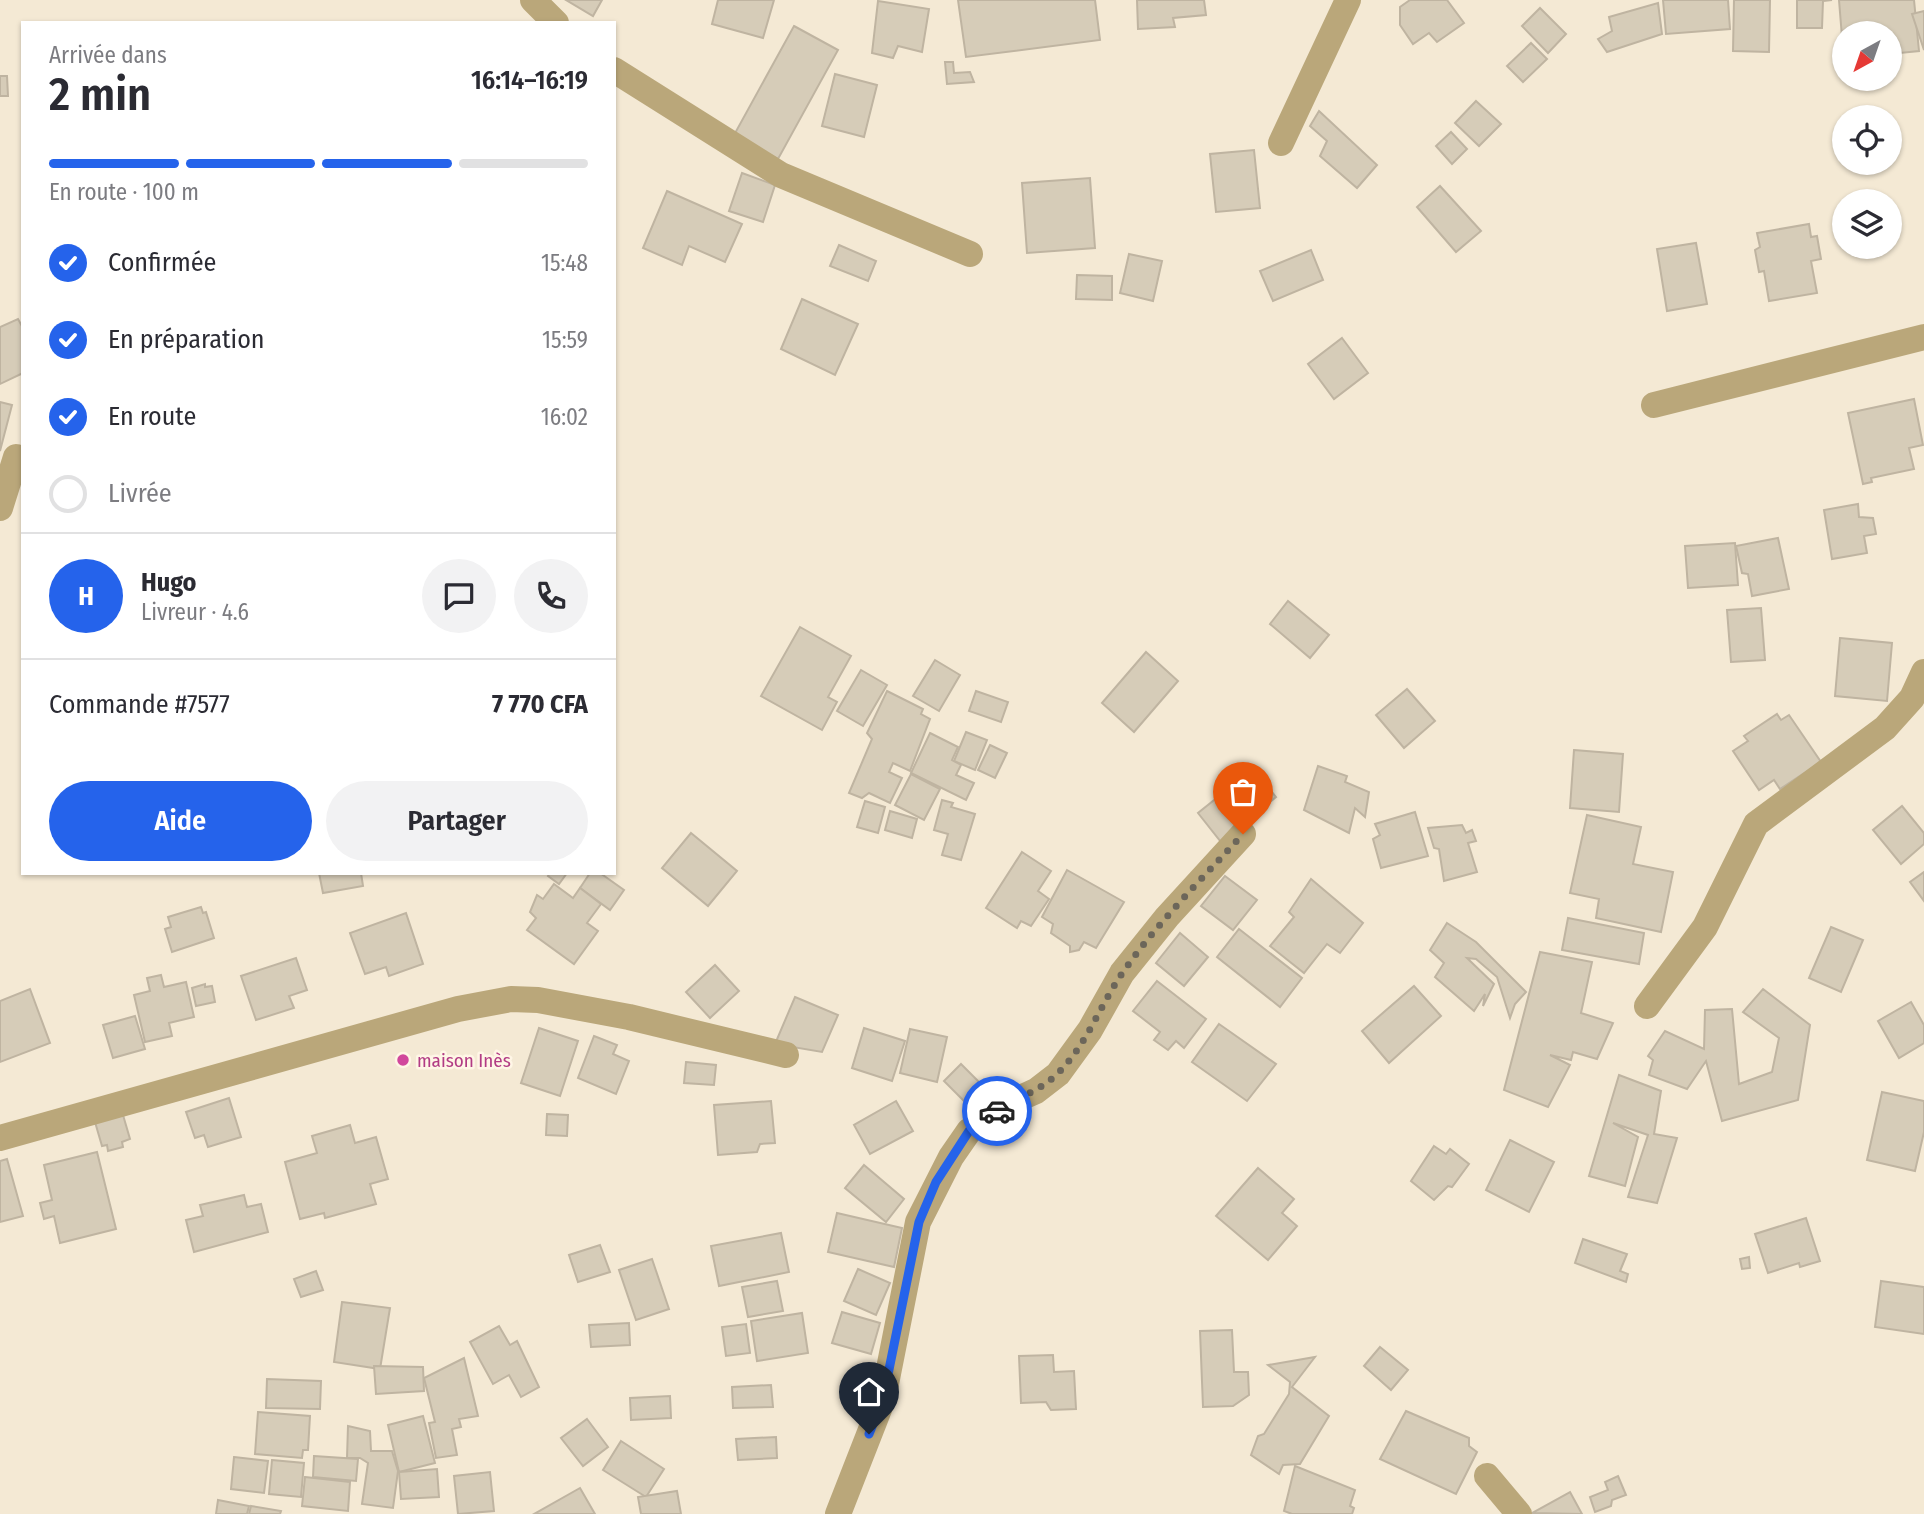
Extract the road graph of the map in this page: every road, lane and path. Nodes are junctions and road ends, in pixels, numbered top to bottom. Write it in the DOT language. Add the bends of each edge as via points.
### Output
graph roads {
  1 [pos="533,0"];
  2 [pos="1348,0"];
  3 [pos="554,21"];
  4 [pos="616,70"];
  5 [pos="1281,143"];
  6 [pos="970,254"];
  7 [pos="1924,337"];
  8 [pos="1654,405"];
  9 [pos="16,457"];
  10 [pos="0,508"];
  11 [pos="1924,672"];
  12 [pos="1243,834"];
  13 [pos="1647,1006"];
  14 [pos="786,1055"];
  15 [pos="0,1138"];
  16 [pos="1487,1476"];
  17 [pos="838,1514"];
  18 [pos="1519,1514"];
  1 -- 3 [label="street"];
  2 -- 5 [label="street"];
  4 -- 6 [label="street" via="781,175"];
  7 -- 8 [label="street"];
  9 -- 10 [label="street"];
  11 -- 13 [label="street" via="1912,698 1885,728 1756,824 1704,927"];
  12 -- 17 [label="street" via="1122,973 1058,1074 969,1131 951,1157 919,1222 883,1399"];
  14 -- 15 [label="street" via="629,1017 510,999 458,1009"];
  16 -- 18 [label="street"];
}
